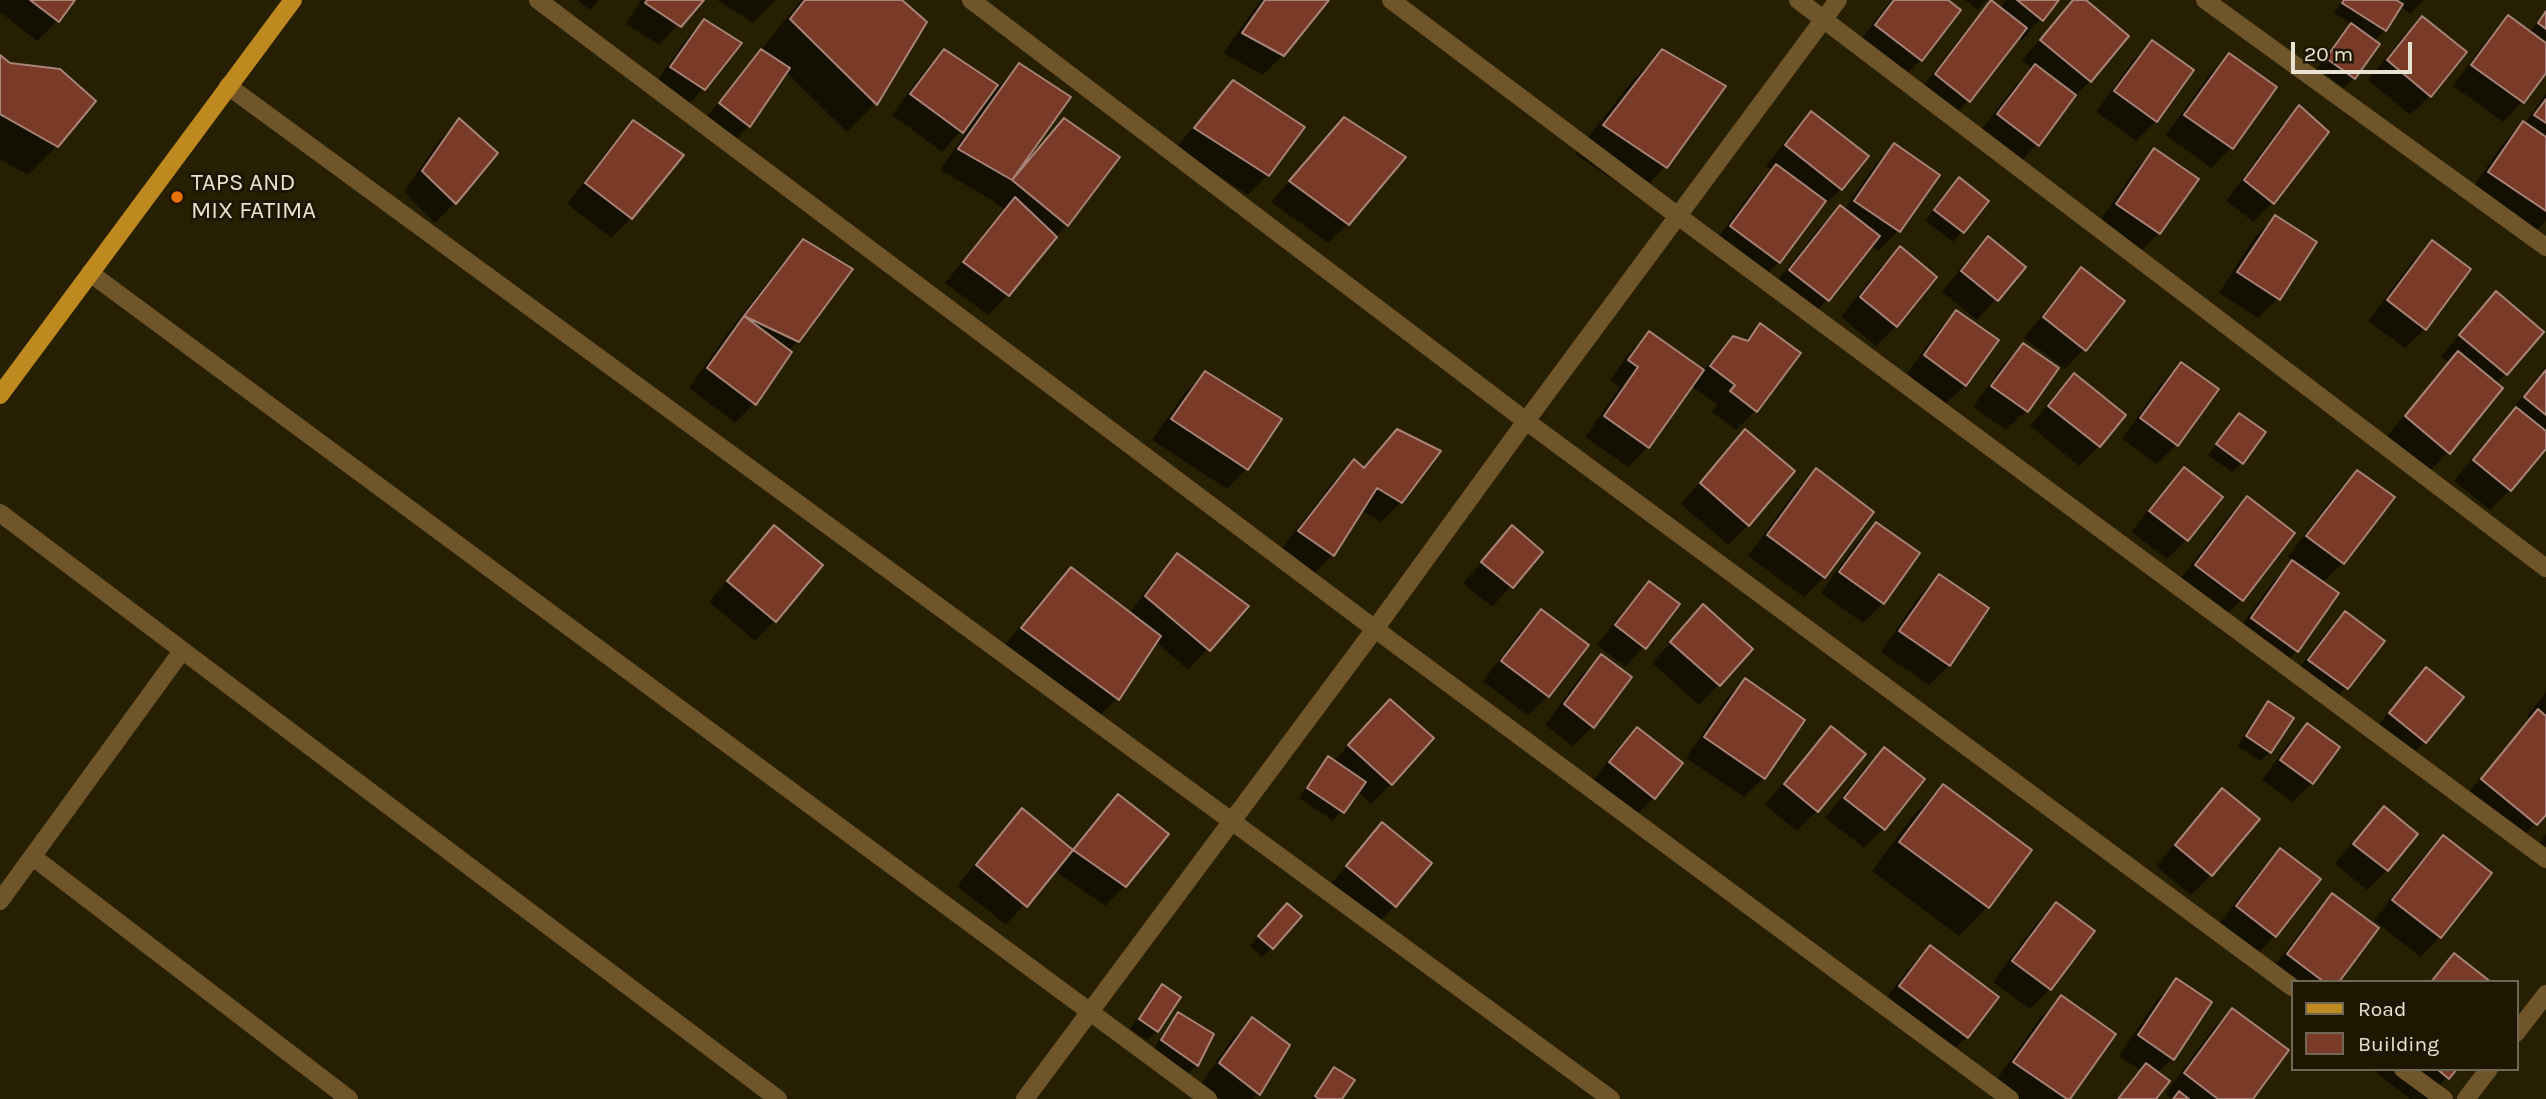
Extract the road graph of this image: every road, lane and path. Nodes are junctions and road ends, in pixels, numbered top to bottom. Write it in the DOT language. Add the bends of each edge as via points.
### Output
graph roads {
  1 [pos="293,0"];
  2 [pos="538,0"];
  3 [pos="971,0"];
  4 [pos="1391,0"];
  5 [pos="1798,0"];
  6 [pos="1838,0"];
  7 [pos="2205,0"];
  8 [pos="1823,19"];
  9 [pos="228,86"];
  10 [pos="1678,216"];
  11 [pos="2546,247"];
  12 [pos="90,272"];
  13 [pos="0,395"];
  14 [pos="1526,421"];
  15 [pos="0,513"];
  16 [pos="2546,568"];
  17 [pos="1375,629"];
  18 [pos="182,651"];
  19 [pos="1232,821"];
  20 [pos="33,857"];
  21 [pos="2546,859"];
  22 [pos="0,901"];
  23 [pos="2290,986"];
  24 [pos="2546,994"];
  25 [pos="1091,1011"];
  26 [pos="2518,1030"];
  27 [pos="2406,1071"];
  28 [pos="2487,1071"];
  29 [pos="349,1099"];
  30 [pos="778,1099"];
  31 [pos="1026,1099"];
  32 [pos="1208,1099"];
  33 [pos="1611,1099"];
  34 [pos="2010,1099"];
  35 [pos="2444,1099"];
  36 [pos="2466,1099"];
  1 -- 9 [label="main road"];
  2 -- 17 [label="street"];
  3 -- 14 [label="street"];
  4 -- 10 [label="street"];
  5 -- 8 [label="street"];
  6 -- 8 [label="street"];
  7 -- 11 [label="street"];
  8 -- 10 [label="street"];
  8 -- 16 [label="street"];
  9 -- 12 [label="main road"];
  9 -- 19 [label="street"];
  10 -- 14 [label="street"];
  10 -- 21 [label="street"];
  12 -- 13 [label="main road"];
  12 -- 25 [label="street"];
  14 -- 17 [label="street"];
  14 -- 23 [label="street"];
  15 -- 18 [label="street"];
  17 -- 19 [label="street"];
  17 -- 34 [label="street"];
  18 -- 20 [label="street"];
  18 -- 30 [label="street"];
  19 -- 25 [label="street"];
  19 -- 33 [label="street"];
  20 -- 22 [label="street"];
  20 -- 29 [label="street"];
  24 -- 26 [label="street"];
  25 -- 31 [label="street"];
  25 -- 32 [label="street"];
  27 -- 35 [label="street"];
  28 -- 36 [label="street"];
}
